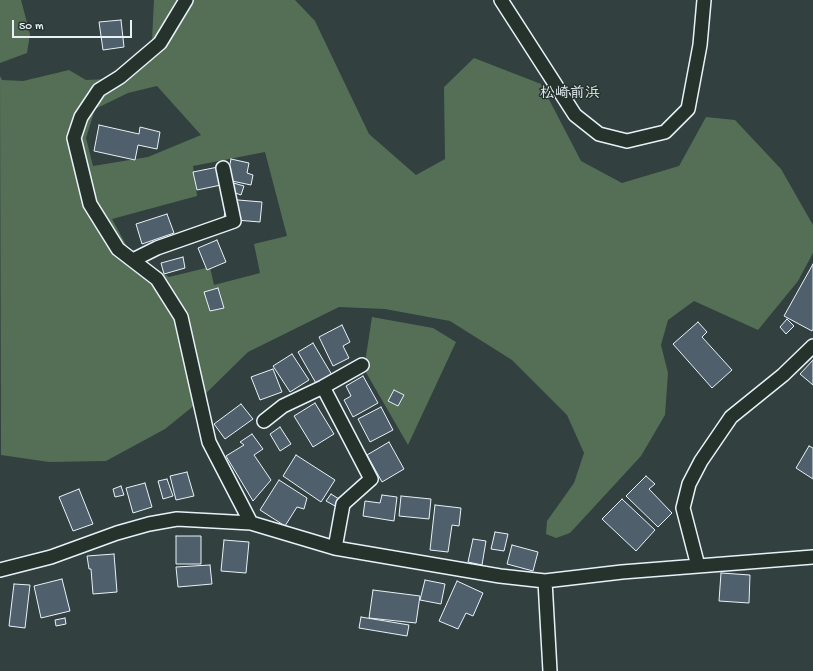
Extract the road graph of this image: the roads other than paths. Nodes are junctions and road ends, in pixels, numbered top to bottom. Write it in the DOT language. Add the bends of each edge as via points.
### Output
graph roads {
  1 [pos="186,0"];
  2 [pos="501,0"];
  3 [pos="704,0"];
  4 [pos="223,168"];
  5 [pos="133,260"];
  6 [pos="813,346"];
  7 [pos="362,365"];
  8 [pos="322,387"];
  9 [pos="264,421"];
  10 [pos="251,523"];
  11 [pos="335,548"];
  12 [pos="813,557"];
  13 [pos="698,566"];
  14 [pos="0,570"];
  15 [pos="545,581"];
  16 [pos="550,666"];
  1 -- 5 [label="street" via="160,43 120,77 98,90 81,117 74,138 90,204 118,249"];
  2 -- 3 [label="street" via="575,115 599,134 627,141 665,132 688,109 700,45"];
  4 -- 5 [label="street" via="234,221 157,248"];
  5 -- 10 [label="street" via="157,279 181,317 209,442"];
  6 -- 13 [label="street" via="783,376 731,417 701,461 689,484 683,508"];
  7 -- 8 [label="street"];
  8 -- 9 [label="street" via="283,406"];
  8 -- 11 [label="street" via="371,479 343,504"];
  10 -- 11 [label="street"];
  10 -- 14 [label="street" via="177,519 149,524 117,532 51,558"];
  11 -- 15 [label="street" via="500,576"];
  12 -- 13 [label="street"];
  13 -- 15 [label="street"];
  15 -- 16 [label="street"];
}
